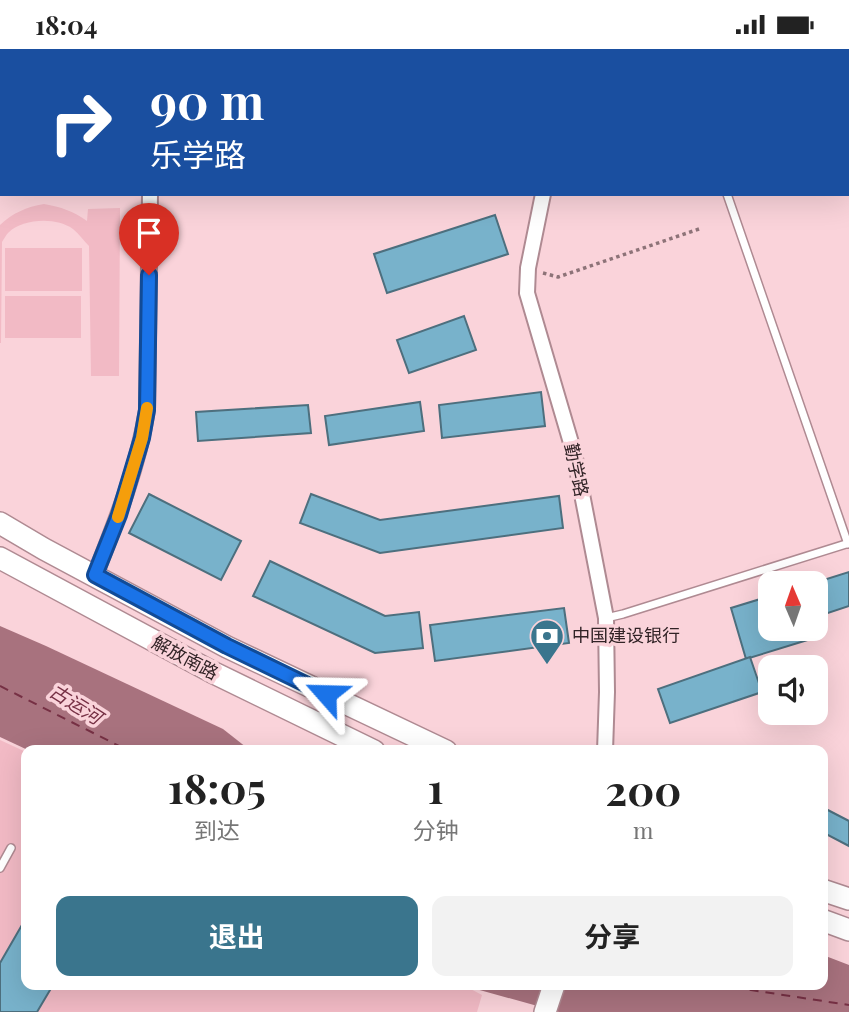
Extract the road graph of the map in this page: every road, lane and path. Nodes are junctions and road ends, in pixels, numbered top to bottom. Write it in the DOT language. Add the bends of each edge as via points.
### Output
graph roads {
  1 [pos="150,196"];
  2 [pos="543,196"];
  3 [pos="728,196"];
  4 [pos="702,228"];
  5 [pos="528,268"];
  6 [pos="0,523"];
  7 [pos="848,543"];
  8 [pos="0,558"];
  9 [pos="95,575"];
  10 [pos="606,618"];
  11 [pos="362,745"];
  12 [pos="433,745"];
  13 [pos="605,745"];
  14 [pos="11,848"];
  15 [pos="0,868"];
  16 [pos="828,892"];
  17 [pos="849,899"];
  18 [pos="828,923"];
  19 [pos="849,930"];
  20 [pos="552,990"];
  21 [pos="545,1012"];
  1 -- 9 [label="street" via="147,410 131,477"];
  2 -- 5 [label="street, 勤学路"];
  3 -- 7 [label="lane"];
  4 -- 5 [label="path" via="558,278"];
  5 -- 10 [label="street, 勤学路" via="527,293 574,453"];
  6 -- 9 [label="main road, 解放南路"];
  7 -- 10 [label="lane"];
  8 -- 11 [label="main road, 解放南路" via="212,672"];
  9 -- 12 [label="main road, 解放南路" via="227,646"];
  10 -- 13 [label="street, 勤学路"];
  14 -- 15 [label="lane"];
  16 -- 17 [label="main road"];
  18 -- 19 [label="main road"];
  20 -- 21 [label="main road"];
}
